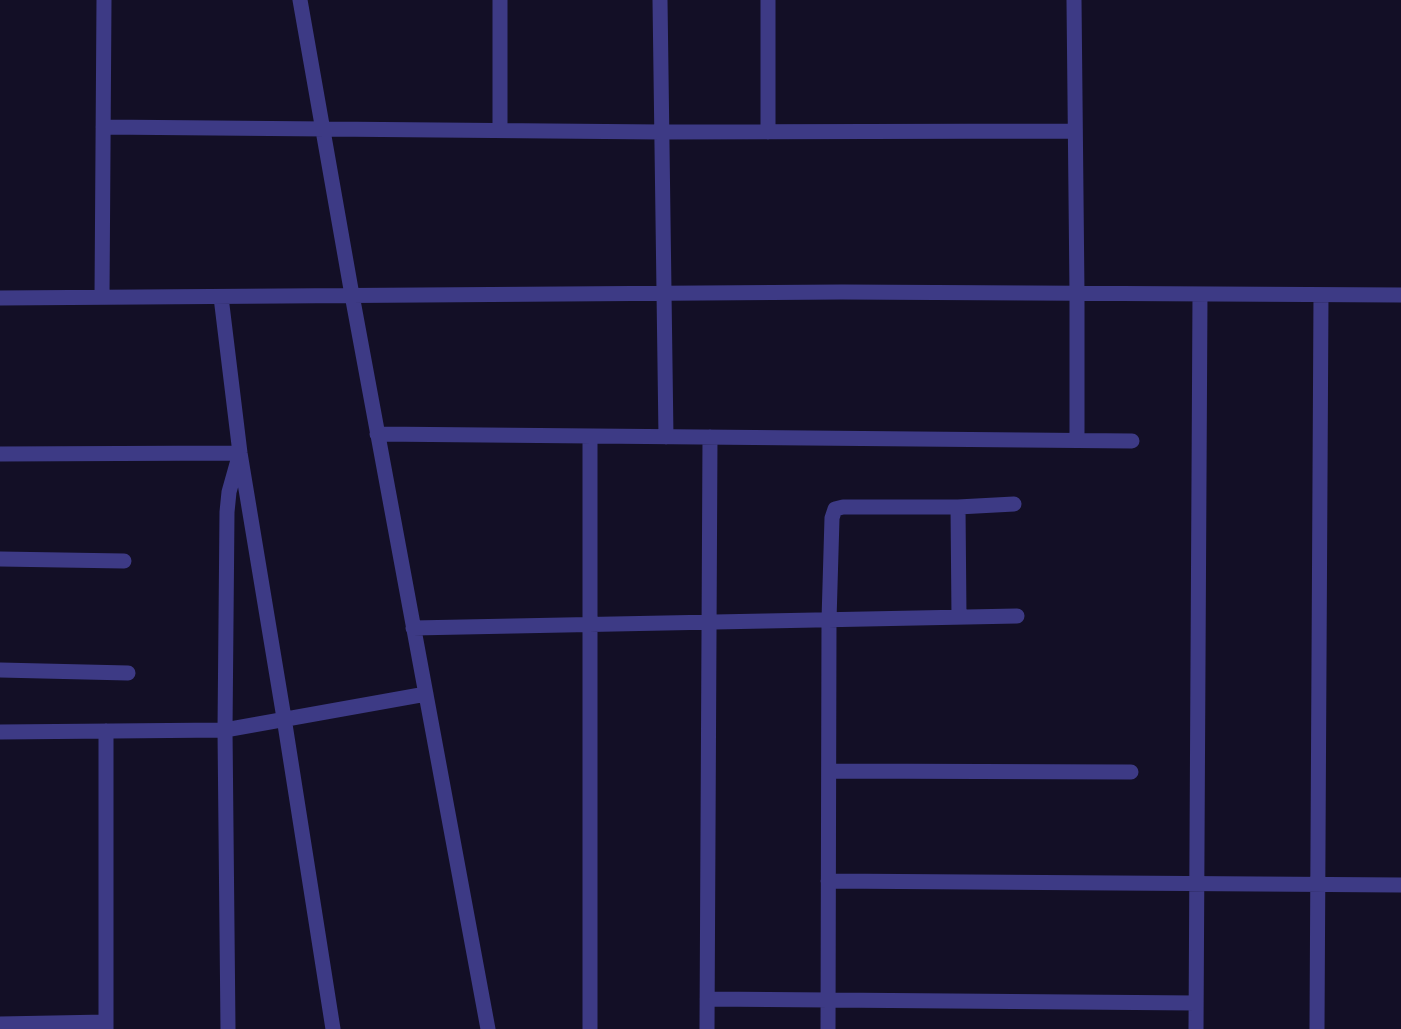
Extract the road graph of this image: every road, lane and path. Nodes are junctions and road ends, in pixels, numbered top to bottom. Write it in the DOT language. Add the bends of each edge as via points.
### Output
graph roads {
  1 [pos="104,0"];
  2 [pos="300,0"];
  3 [pos="500,0"];
  4 [pos="660,0"];
  5 [pos="768,0"];
  6 [pos="1074,0"];
  7 [pos="103,127"];
  8 [pos="322,129"];
  9 [pos="500,130"];
  10 [pos="1075,131"];
  11 [pos="661,132"];
  12 [pos="768,132"];
  13 [pos="1077,293"];
  14 [pos="663,294"];
  15 [pos="1200,294"];
  16 [pos="352,295"];
  17 [pos="1320,295"];
  18 [pos="1401,295"];
  19 [pos="102,297"];
  20 [pos="221,297"];
  21 [pos="0,298"];
  22 [pos="377,434"];
  23 [pos="590,436"];
  24 [pos="666,437"];
  25 [pos="710,437"];
  26 [pos="1077,440"];
  27 [pos="1132,441"];
  28 [pos="240,453"];
  29 [pos="0,454"];
  30 [pos="1014,504"];
  31 [pos="958,507"];
  32 [pos="0,559"];
  33 [pos="124,561"];
  34 [pos="1017,616"];
  35 [pos="959,617"];
  36 [pos="829,620"];
  37 [pos="709,622"];
  38 [pos="590,624"];
  39 [pos="413,628"];
  40 [pos="0,670"];
  41 [pos="128,673"];
  42 [pos="426,694"];
  43 [pos="284,718"];
  44 [pos="225,730"];
  45 [pos="106,731"];
  46 [pos="0,732"];
  47 [pos="829,771"];
  48 [pos="1131,772"];
  49 [pos="828,881"];
  50 [pos="1197,884"];
  51 [pos="1318,884"];
  52 [pos="1401,885"];
  53 [pos="707,999"];
  54 [pos="828,1000"];
  55 [pos="1196,1003"];
  56 [pos="0,1024"];
  57 [pos="106,1025"];
  58 [pos="228,1029"];
  59 [pos="333,1029"];
  60 [pos="488,1029"];
  61 [pos="590,1029"];
  62 [pos="707,1029"];
  63 [pos="828,1029"];
  64 [pos="1196,1029"];
  65 [pos="1317,1029"];
  1 -- 7 [label="street"];
  2 -- 8 [label="street"];
  3 -- 9 [label="street"];
  4 -- 11 [label="street"];
  5 -- 12 [label="street"];
  6 -- 10 [label="street"];
  7 -- 8 [label="street"];
  7 -- 19 [label="street"];
  8 -- 9 [label="street"];
  8 -- 16 [label="street"];
  9 -- 11 [label="street"];
  10 -- 12 [label="street"];
  10 -- 13 [label="street"];
  11 -- 12 [label="street"];
  11 -- 14 [label="street"];
  13 -- 14 [label="street"];
  13 -- 15 [label="street"];
  13 -- 26 [label="street"];
  14 -- 16 [label="street"];
  14 -- 24 [label="street"];
  15 -- 17 [label="street"];
  15 -- 50 [label="street"];
  16 -- 20 [label="street"];
  16 -- 22 [label="street"];
  17 -- 18 [label="street"];
  17 -- 51 [label="street"];
  19 -- 20 [label="street"];
  19 -- 21 [label="street"];
  20 -- 28 [label="street"];
  22 -- 23 [label="street"];
  22 -- 39 [label="street"];
  23 -- 24 [label="street"];
  23 -- 38 [label="street"];
  24 -- 25 [label="street"];
  25 -- 26 [label="street"];
  25 -- 37 [label="street"];
  26 -- 27 [label="street"];
  28 -- 29 [label="street"];
  28 -- 43 [label="street"];
  28 -- 44 [label="street" via="227,512"];
  30 -- 31 [label="street"];
  31 -- 35 [label="street"];
  31 -- 36 [label="street" via="836,509 832,518"];
  32 -- 33 [label="street"];
  34 -- 35 [label="street"];
  35 -- 36 [label="street"];
  36 -- 37 [label="street"];
  36 -- 47 [label="street"];
  37 -- 38 [label="street"];
  37 -- 53 [label="street"];
  38 -- 39 [label="street"];
  38 -- 61 [label="street"];
  39 -- 42 [label="street"];
  40 -- 41 [label="street"];
  42 -- 43 [label="street"];
  42 -- 60 [label="street"];
  43 -- 44 [label="street"];
  43 -- 59 [label="street"];
  44 -- 45 [label="street"];
  44 -- 58 [label="street"];
  45 -- 46 [label="street"];
  45 -- 57 [label="street"];
  47 -- 48 [label="street"];
  47 -- 49 [label="street"];
  49 -- 50 [label="street"];
  49 -- 54 [label="street"];
  50 -- 51 [label="street"];
  50 -- 55 [label="street"];
  51 -- 52 [label="street"];
  51 -- 65 [label="street"];
  53 -- 54 [label="street"];
  53 -- 62 [label="street"];
  54 -- 55 [label="street"];
  54 -- 63 [label="street"];
  55 -- 64 [label="street"];
  56 -- 57 [label="street"];
}
